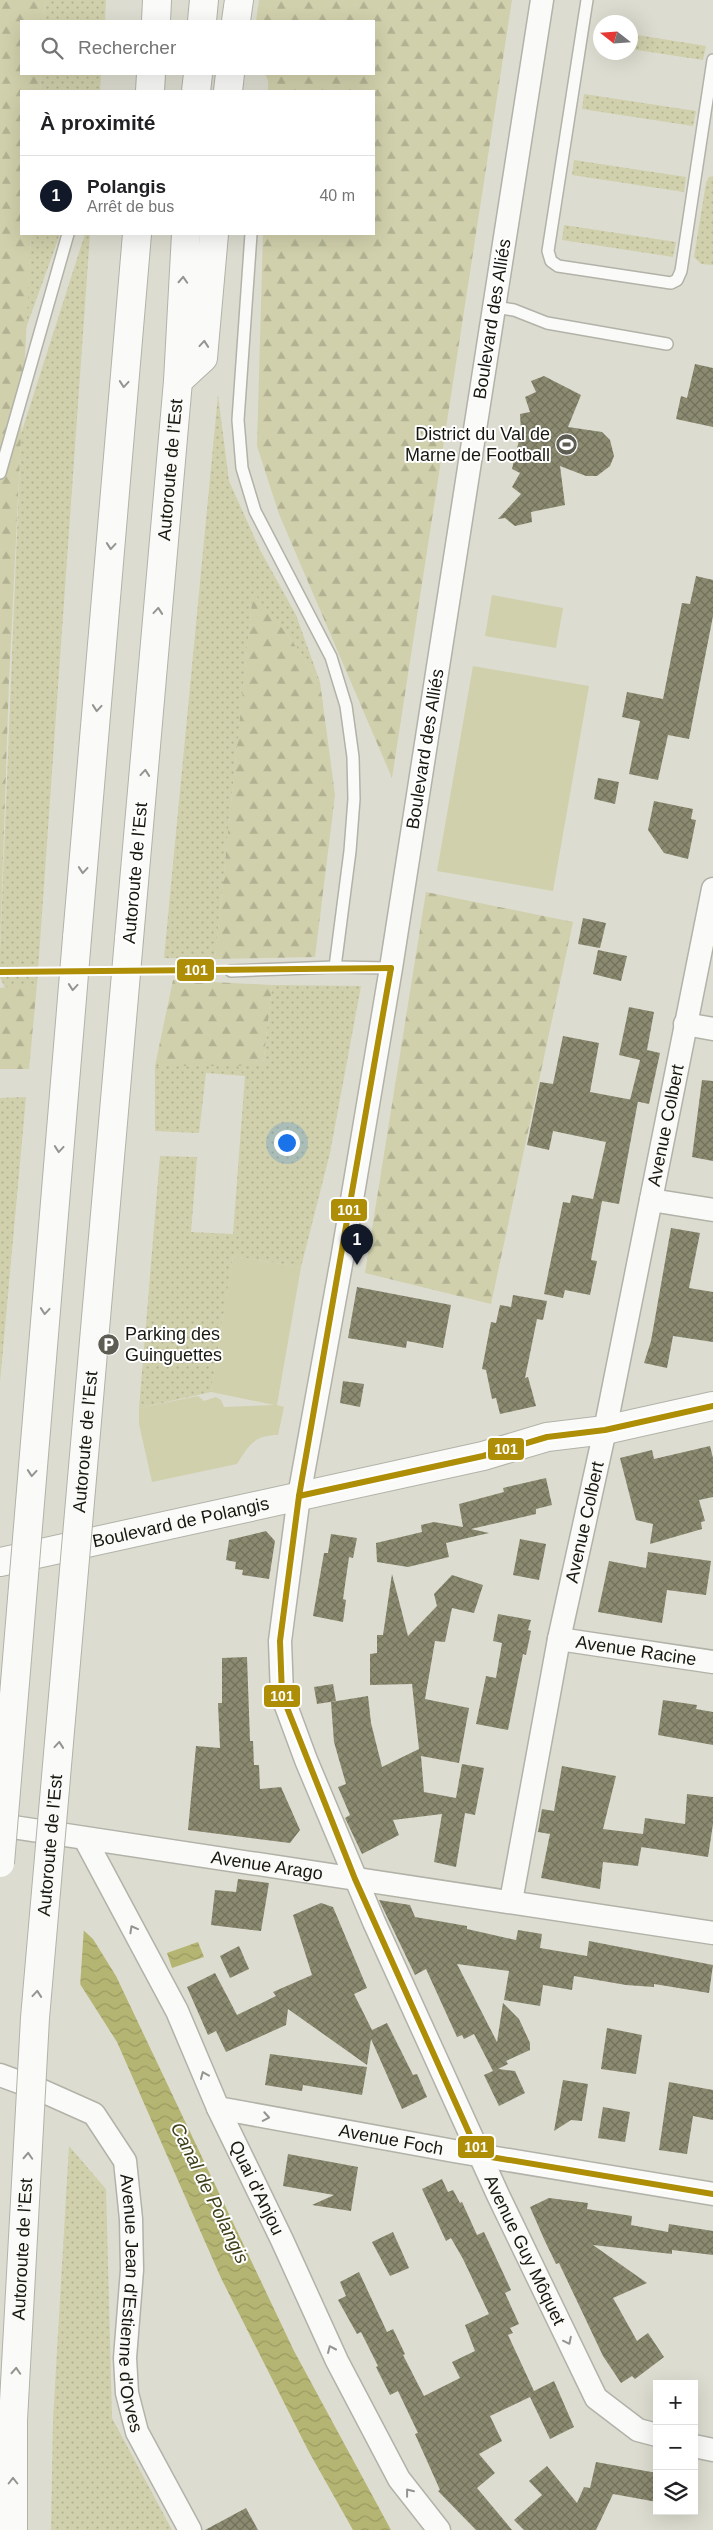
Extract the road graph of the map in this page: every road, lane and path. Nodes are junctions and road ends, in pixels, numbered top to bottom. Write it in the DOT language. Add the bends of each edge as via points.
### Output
graph roads {
  1 [pos="158,0"];
  2 [pos="204,0"];
  3 [pos="239,0"];
  4 [pos="542,0"];
  5 [pos="586,0"];
  6 [pos="156,20"];
  7 [pos="202,20"];
  8 [pos="236,20"];
  9 [pos="713,60"];
  10 [pos="151,75"];
  11 [pos="198,75"];
  12 [pos="150,90"];
  13 [pos="196,90"];
  14 [pos="68,235"];
  15 [pos="137,235"];
  16 [pos="186,235"];
  17 [pos="214,235"];
  18 [pos="251,235"];
  19 [pos="494,307"];
  20 [pos="667,344"];
  21 [pos="178,381"];
  22 [pos="0,473"];
  23 [pos="713,888"];
  24 [pos="335,967"];
  25 [pos="391,968"];
  26 [pos="231,971"];
  27 [pos="684,1024"];
  28 [pos="713,1029"];
  29 [pos="651,1200"];
  30 [pos="713,1210"];
  31 [pos="713,1406"];
  32 [pos="605,1430"];
  33 [pos="299,1496"];
  34 [pos="0,1562"];
  35 [pos="559,1639"];
  36 [pos="713,1662"];
  37 [pos="0,1825"];
  38 [pos="85,1839"];
  39 [pos="0,1863"];
  40 [pos="355,1879"];
  41 [pos="511,1901"];
  42 [pos="713,1933"];
  43 [pos="0,2075"];
  44 [pos="218,2108"];
  45 [pos="479,2155"];
  46 [pos="713,2194"];
  47 [pos="653,2434"];
  48 [pos="698,2447"];
  49 [pos="713,2450"];
  50 [pos="13,2530"];
  51 [pos="190,2530"];
  52 [pos="439,2530"];
  1 -- 6 [label="main road"];
  2 -- 7 [label="main road"];
  3 -- 8 [label="main road"];
  4 -- 19 [label="street, Boulevard des Alliés"];
  5 -- 9 [label="lane" via="548,251 551,261 558,266 670,283 677,280"];
  10 -- 12 [label="main road"];
  11 -- 13 [label="main road"];
  14 -- 22 [label="lane"];
  15 -- 39 [label="main road, one-way, bridge"];
  21 -- 16 [label="main road, Autoroute de l’Est, one-way"];
  21 -- 17 [label="main road, one-way" via="203,358"];
  18 -- 24 [label="lane" via="238,420 242,468 255,511 332,657 346,706 353,757 350,851"];
  19 -- 20 [label="lane" via="514,310 547,323"];
  19 -- 25 [label="street, Boulevard des Alliés"];
  50 -- 21 [label="main road, Autoroute de l’Est, one-way, bridge" via="13,2420 35,2018"];
  23 -- 27 [label="street, Avenue Colbert"];
  24 -- 25 [label="lane"];
  24 -- 26 [label="lane"];
  25 -- 33 [label="street, Boulevard des Alliés"];
  27 -- 28 [label="street"];
  27 -- 29 [label="street, Avenue Colbert"];
  29 -- 30 [label="street"];
  29 -- 32 [label="street, Avenue Colbert"];
  31 -- 32 [label="main road, Boulevard de Polangis"];
  32 -- 33 [label="main road, Boulevard de Polangis" via="547,1437 483,1456"];
  32 -- 35 [label="street, Avenue Colbert"];
  33 -- 34 [label="main road, Boulevard de Polangis"];
  33 -- 40 [label="street, Avenue Guy Môquet" via="280,1641 282,1695"];
  35 -- 36 [label="street, Avenue Racine"];
  35 -- 41 [label="street, Avenue Colbert"];
  37 -- 38 [label="street, Avenue Arago"];
  38 -- 40 [label="street, Avenue Arago"];
  44 -- 38 [label="street, Quai d'Anjou, one-way" via="177,2011"];
  40 -- 41 [label="street, Avenue Arago"];
  40 -- 45 [label="street, Avenue Guy Môquet"];
  41 -- 42 [label="street, Avenue Arago"];
  43 -- 51 [label="street, Avenue Jean d'Estienne d'Orves" via="94,2114 125,2161 132,2270 125,2358 127,2393 138,2432"];
  44 -- 45 [label="street, Avenue Foch, one-way"];
  52 -- 44 [label="street, Quai d'Anjou, one-way" via="399,2479 336,2361"];
  45 -- 46 [label="street, Avenue Foch"];
  45 -- 47 [label="street, Avenue Guy Môquet, one-way" via="596,2398 638,2430"];
  48 -- 49 [label="street"];
}
